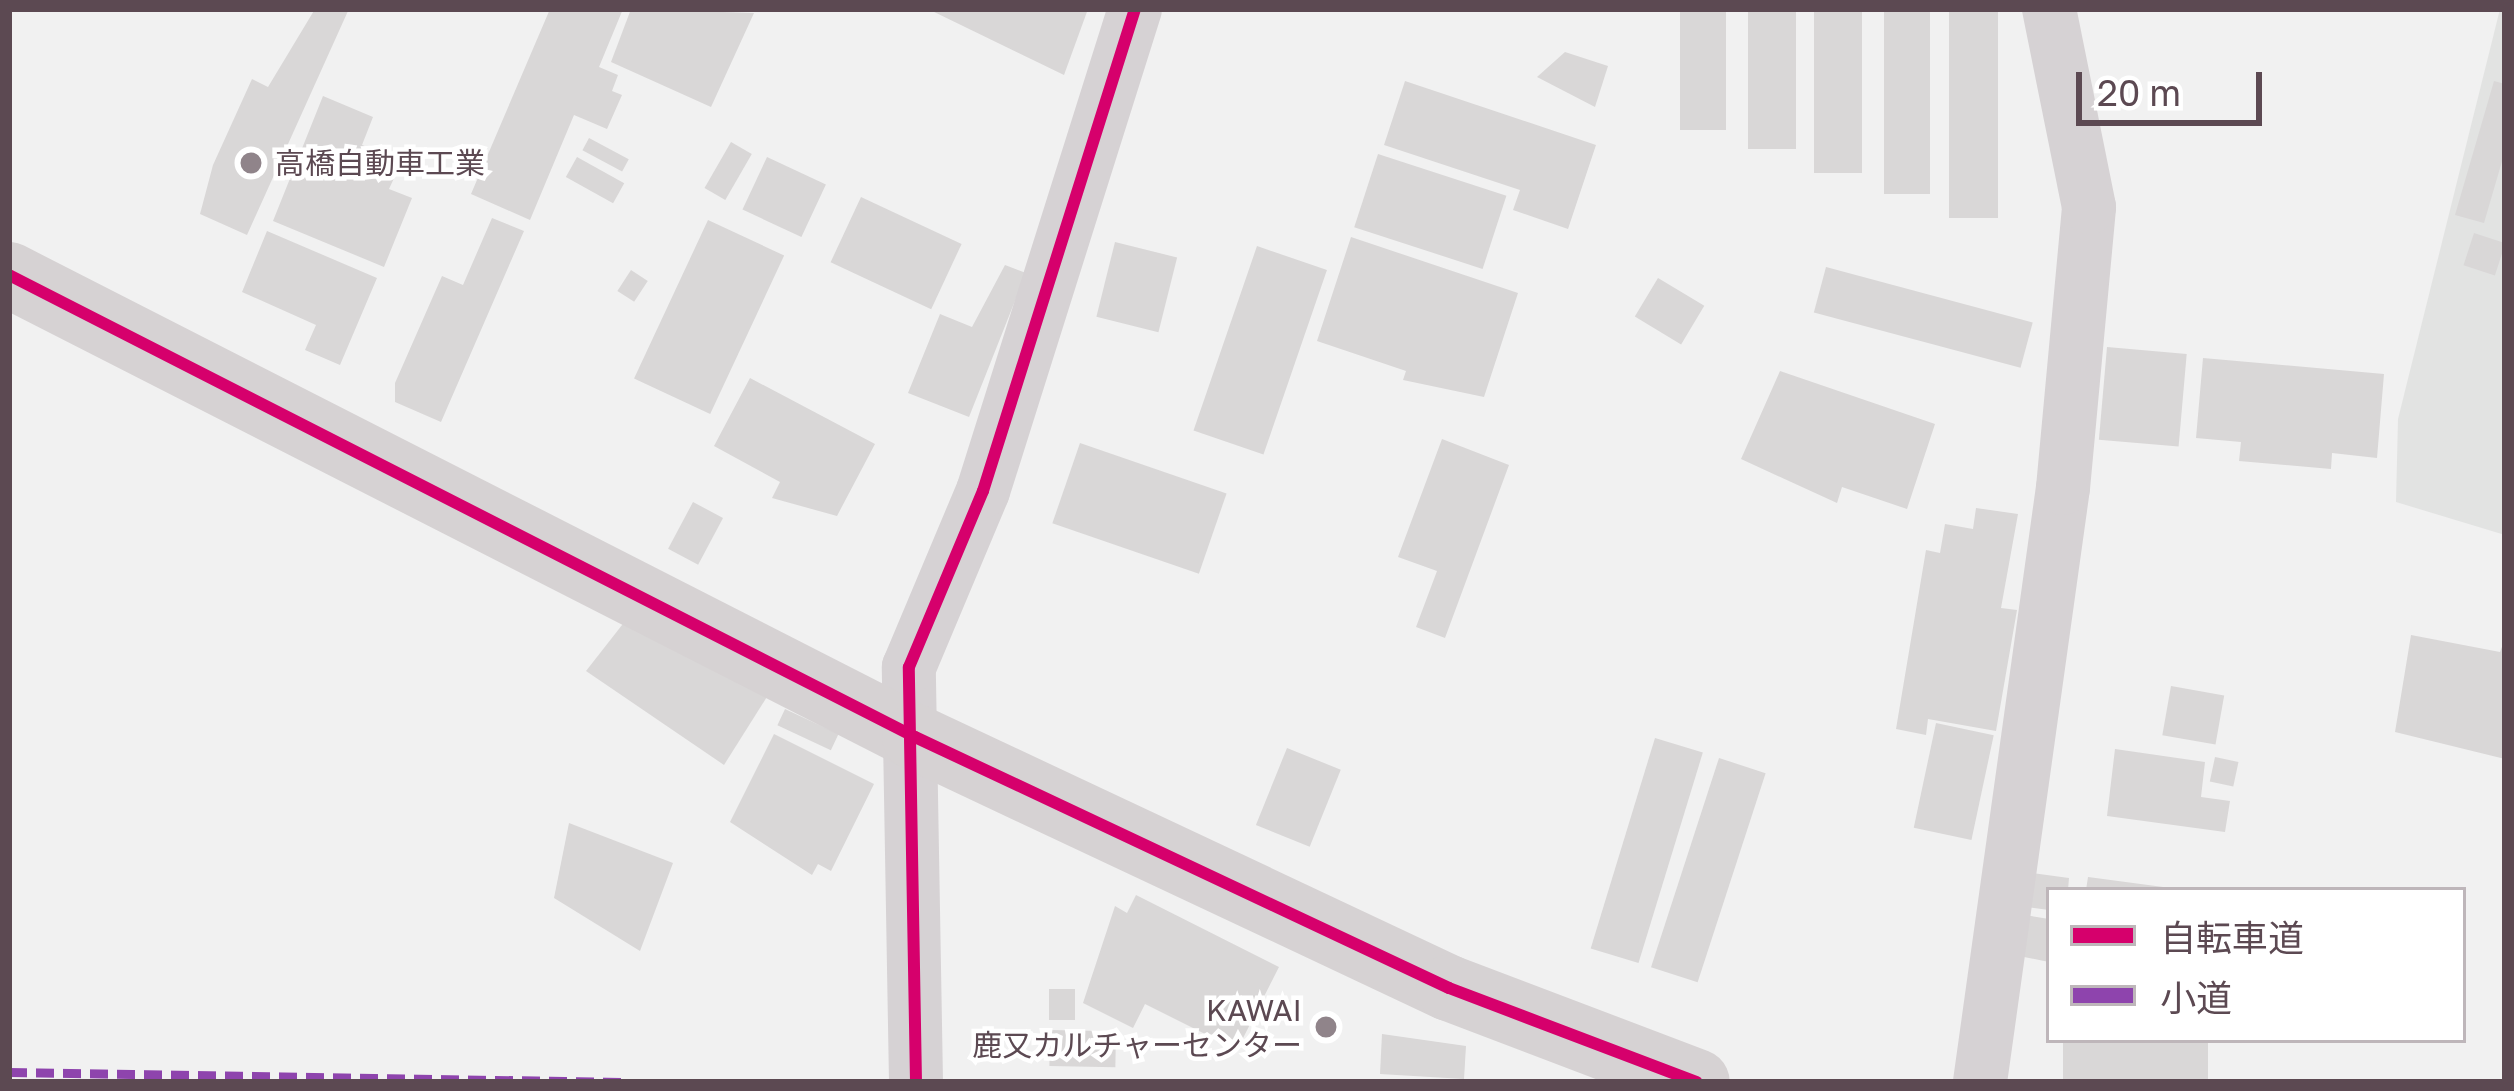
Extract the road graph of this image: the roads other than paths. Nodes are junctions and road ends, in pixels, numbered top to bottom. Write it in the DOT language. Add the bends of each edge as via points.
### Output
graph roads {
  1 [pos="1135,9"];
  2 [pos="2049,9"];
  3 [pos="9,275"];
  4 [pos="916,737"];
  5 [pos="916,1082"];
  6 [pos="1697,1082"];
  7 [pos="1980,1082"];
  1 -- 4 [label="street" via="983,491 910,667"];
  2 -- 7 [label="street" via="2089,207 2063,488"];
  3 -- 4 [label="street"];
  4 -- 5 [label="street"];
  4 -- 6 [label="street" via="1449,988"];
}
